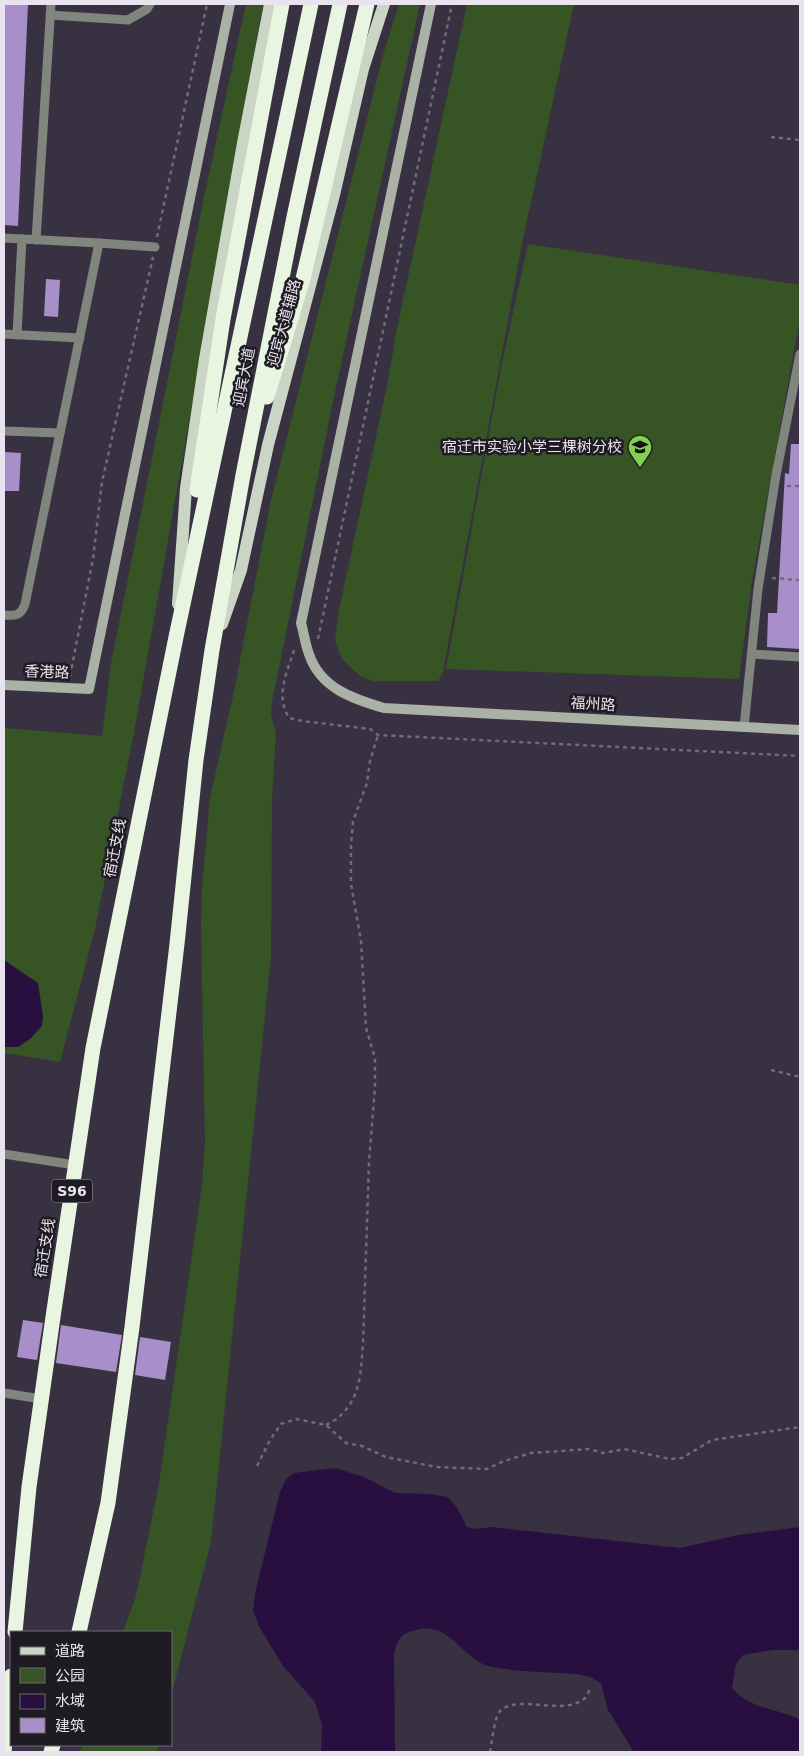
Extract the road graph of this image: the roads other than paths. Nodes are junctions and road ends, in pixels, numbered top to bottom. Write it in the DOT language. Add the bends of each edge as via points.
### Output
graph roads {
  1 [pos="51,4"];
  2 [pos="150,4"];
  3 [pos="230,4"];
  4 [pos="270,4"];
  5 [pos="282,4"];
  6 [pos="311,4"];
  7 [pos="340,4"];
  8 [pos="367,4"];
  9 [pos="384,4"];
  10 [pos="431,4"];
  11 [pos="50,15"];
  12 [pos="4,238"];
  13 [pos="22,239"];
  14 [pos="36,240"];
  15 [pos="99,242"];
  16 [pos="155,247"];
  17 [pos="4,334"];
  18 [pos="17,334"];
  19 [pos="80,338"];
  20 [pos="800,354"];
  21 [pos="4,431"];
  22 [pos="60,433"];
  23 [pos="243,475"];
  24 [pos="4,615"];
  25 [pos="176,637"];
  26 [pos="212,650"];
  27 [pos="752,654"];
  28 [pos="800,657"];
  29 [pos="4,685"];
  30 [pos="744,727"];
  31 [pos="800,730"];
  32 [pos="152,754"];
  33 [pos="4,1154"];
  34 [pos="76,1165"];
  35 [pos="4,1393"];
  36 [pos="41,1399"];
  37 [pos="15,1631"];
  38 [pos="79,1631"];
  39 [pos="10,1687"];
  40 [pos="4,1752"];
  1 -- 11 [label="lane"];
  2 -- 11 [label="lane" via="128,20"];
  3 -- 29 [label="street, 香港路" via="89,689"];
  4 -- 25 [label="main road" via="205,359 186,488"];
  5 -- 25 [label="highway" via="223,319"];
  6 -- 25 [label="highway, 迎宾大道"];
  7 -- 23 [label="highway, 迎宾大道"];
  8 -- 23 [label="highway" via="304,279"];
  9 -- 26 [label="main road, 迎宾大道辅路" via="363,69 334,195 268,445 241,570"];
  10 -- 30 [label="street, 福州路" via="301,623 309,655 316,670 332,686 353,699 384,708"];
  11 -- 14 [label="lane"];
  12 -- 13 [label="lane"];
  13 -- 14 [label="lane"];
  13 -- 18 [label="lane"];
  14 -- 15 [label="lane"];
  15 -- 16 [label="lane"];
  15 -- 19 [label="lane"];
  17 -- 18 [label="lane"];
  18 -- 19 [label="lane"];
  19 -- 22 [label="lane"];
  20 -- 27 [label="lane" via="776,475"];
  21 -- 22 [label="lane"];
  22 -- 24 [label="lane" via="23,611 16,616"];
  23 -- 26 [label="highway, 迎宾大道"];
  25 -- 32 [label="highway, 迎宾大道"];
  26 -- 38 [label="highway, 迎宾大道" via="196,760 133,1318 108,1503"];
  27 -- 28 [label="lane"];
  27 -- 30 [label="lane"];
  30 -- 31 [label="street, 福州路"];
  32 -- 34 [label="highway, 宿迁支线 / S96" via="94,1048"];
  33 -- 34 [label="lane"];
  34 -- 36 [label="highway, 宿迁支线 / S96"];
  35 -- 36 [label="lane"];
  36 -- 37 [label="highway, 宿迁支线 / S96"];
  39 -- 40 [label="highway"];
}
